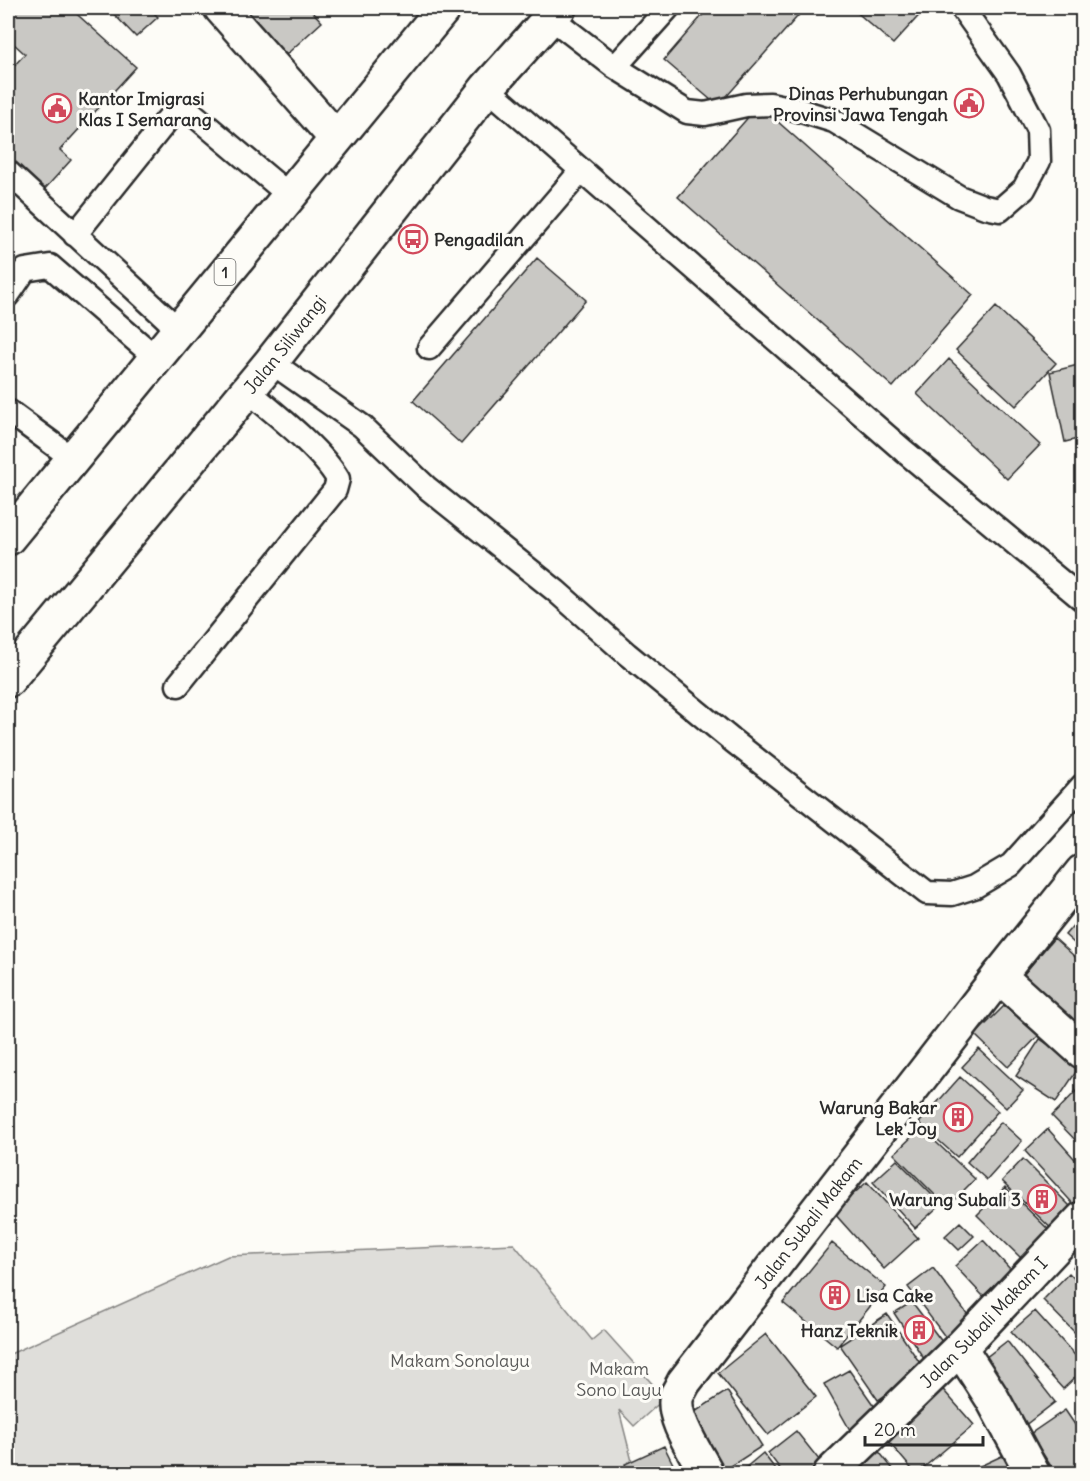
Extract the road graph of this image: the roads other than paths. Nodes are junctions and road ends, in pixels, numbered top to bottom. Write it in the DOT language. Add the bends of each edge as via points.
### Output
graph roads {
  1 [pos="221,8"];
  2 [pos="444,8"];
  3 [pos="668,8"];
  4 [pos="962,8"];
  5 [pos="554,12"];
  6 [pos="615,67"];
  7 [pos="487,88"];
  8 [pos="336,138"];
  9 [pos="581,171"];
  10 [pos="8,172"];
  11 [pos="289,195"];
  12 [pos="75,235"];
  13 [pos="8,295"];
  14 [pos="178,329"];
  15 [pos="429,348"];
  16 [pos="155,357"];
  17 [pos="271,362"];
  18 [pos="248,390"];
  19 [pos="8,411"];
  20 [pos="72,458"];
  21 [pos="8,538"];
  22 [pos="1083,599"];
  23 [pos="8,680"];
  24 [pos="178,685"];
  25 [pos="1083,786"];
  26 [pos="1083,872"];
  27 [pos="999,976"];
  28 [pos="1083,1051"];
  29 [pos="1083,1219"];
  30 [pos="960,1348"];
  31 [pos="707,1473"];
  32 [pos="830,1473"];
  33 [pos="1033,1473"];
  1 -- 8 [label="main road"];
  2 -- 8 [label="main road, 1"];
  3 -- 6 [label="lane"];
  4 -- 6 [label="lane" via="1009,74 1038,130 1039,160 1024,189 1000,210 959,197 834,121 770,104 705,114 687,112"];
  5 -- 6 [label="lane"];
  5 -- 7 [label="main road, Jalan Siliwangi"];
  7 -- 9 [label="lane"];
  7 -- 17 [label="main road, Jalan Siliwangi"];
  8 -- 11 [label="main road, 1"];
  9 -- 15 [label="lane"];
  9 -- 22 [label="lane" via="904,452"];
  10 -- 12 [label="lane"];
  11 -- 12 [label="lane" via="187,109 176,109"];
  11 -- 14 [label="main road, 1"];
  12 -- 14 [label="lane"];
  13 -- 16 [label="lane" via="26,270 50,266"];
  14 -- 16 [label="main road, 1"];
  16 -- 20 [label="main road, 1"];
  17 -- 18 [label="main road, Jalan Siliwangi"];
  17 -- 25 [label="lane" via="362,426 426,487 698,712 927,893 952,894 974,887 1011,865"];
  18 -- 23 [label="main road, Jalan Siliwangi"];
  18 -- 24 [label="lane" via="288,425 338,479 334,490"];
  19 -- 20 [label="lane"];
  20 -- 21 [label="main road, 1"];
  26 -- 27 [label="main road, Jalan Subali Makam"];
  27 -- 28 [label="main road"];
  27 -- 31 [label="main road, Jalan Subali Makam" via="684,1382 677,1395 678,1419"];
  29 -- 30 [label="main road, Jalan Subali Makam I"];
  30 -- 32 [label="main road, Jalan Subali Makam I"];
  30 -- 33 [label="main road"];
}
